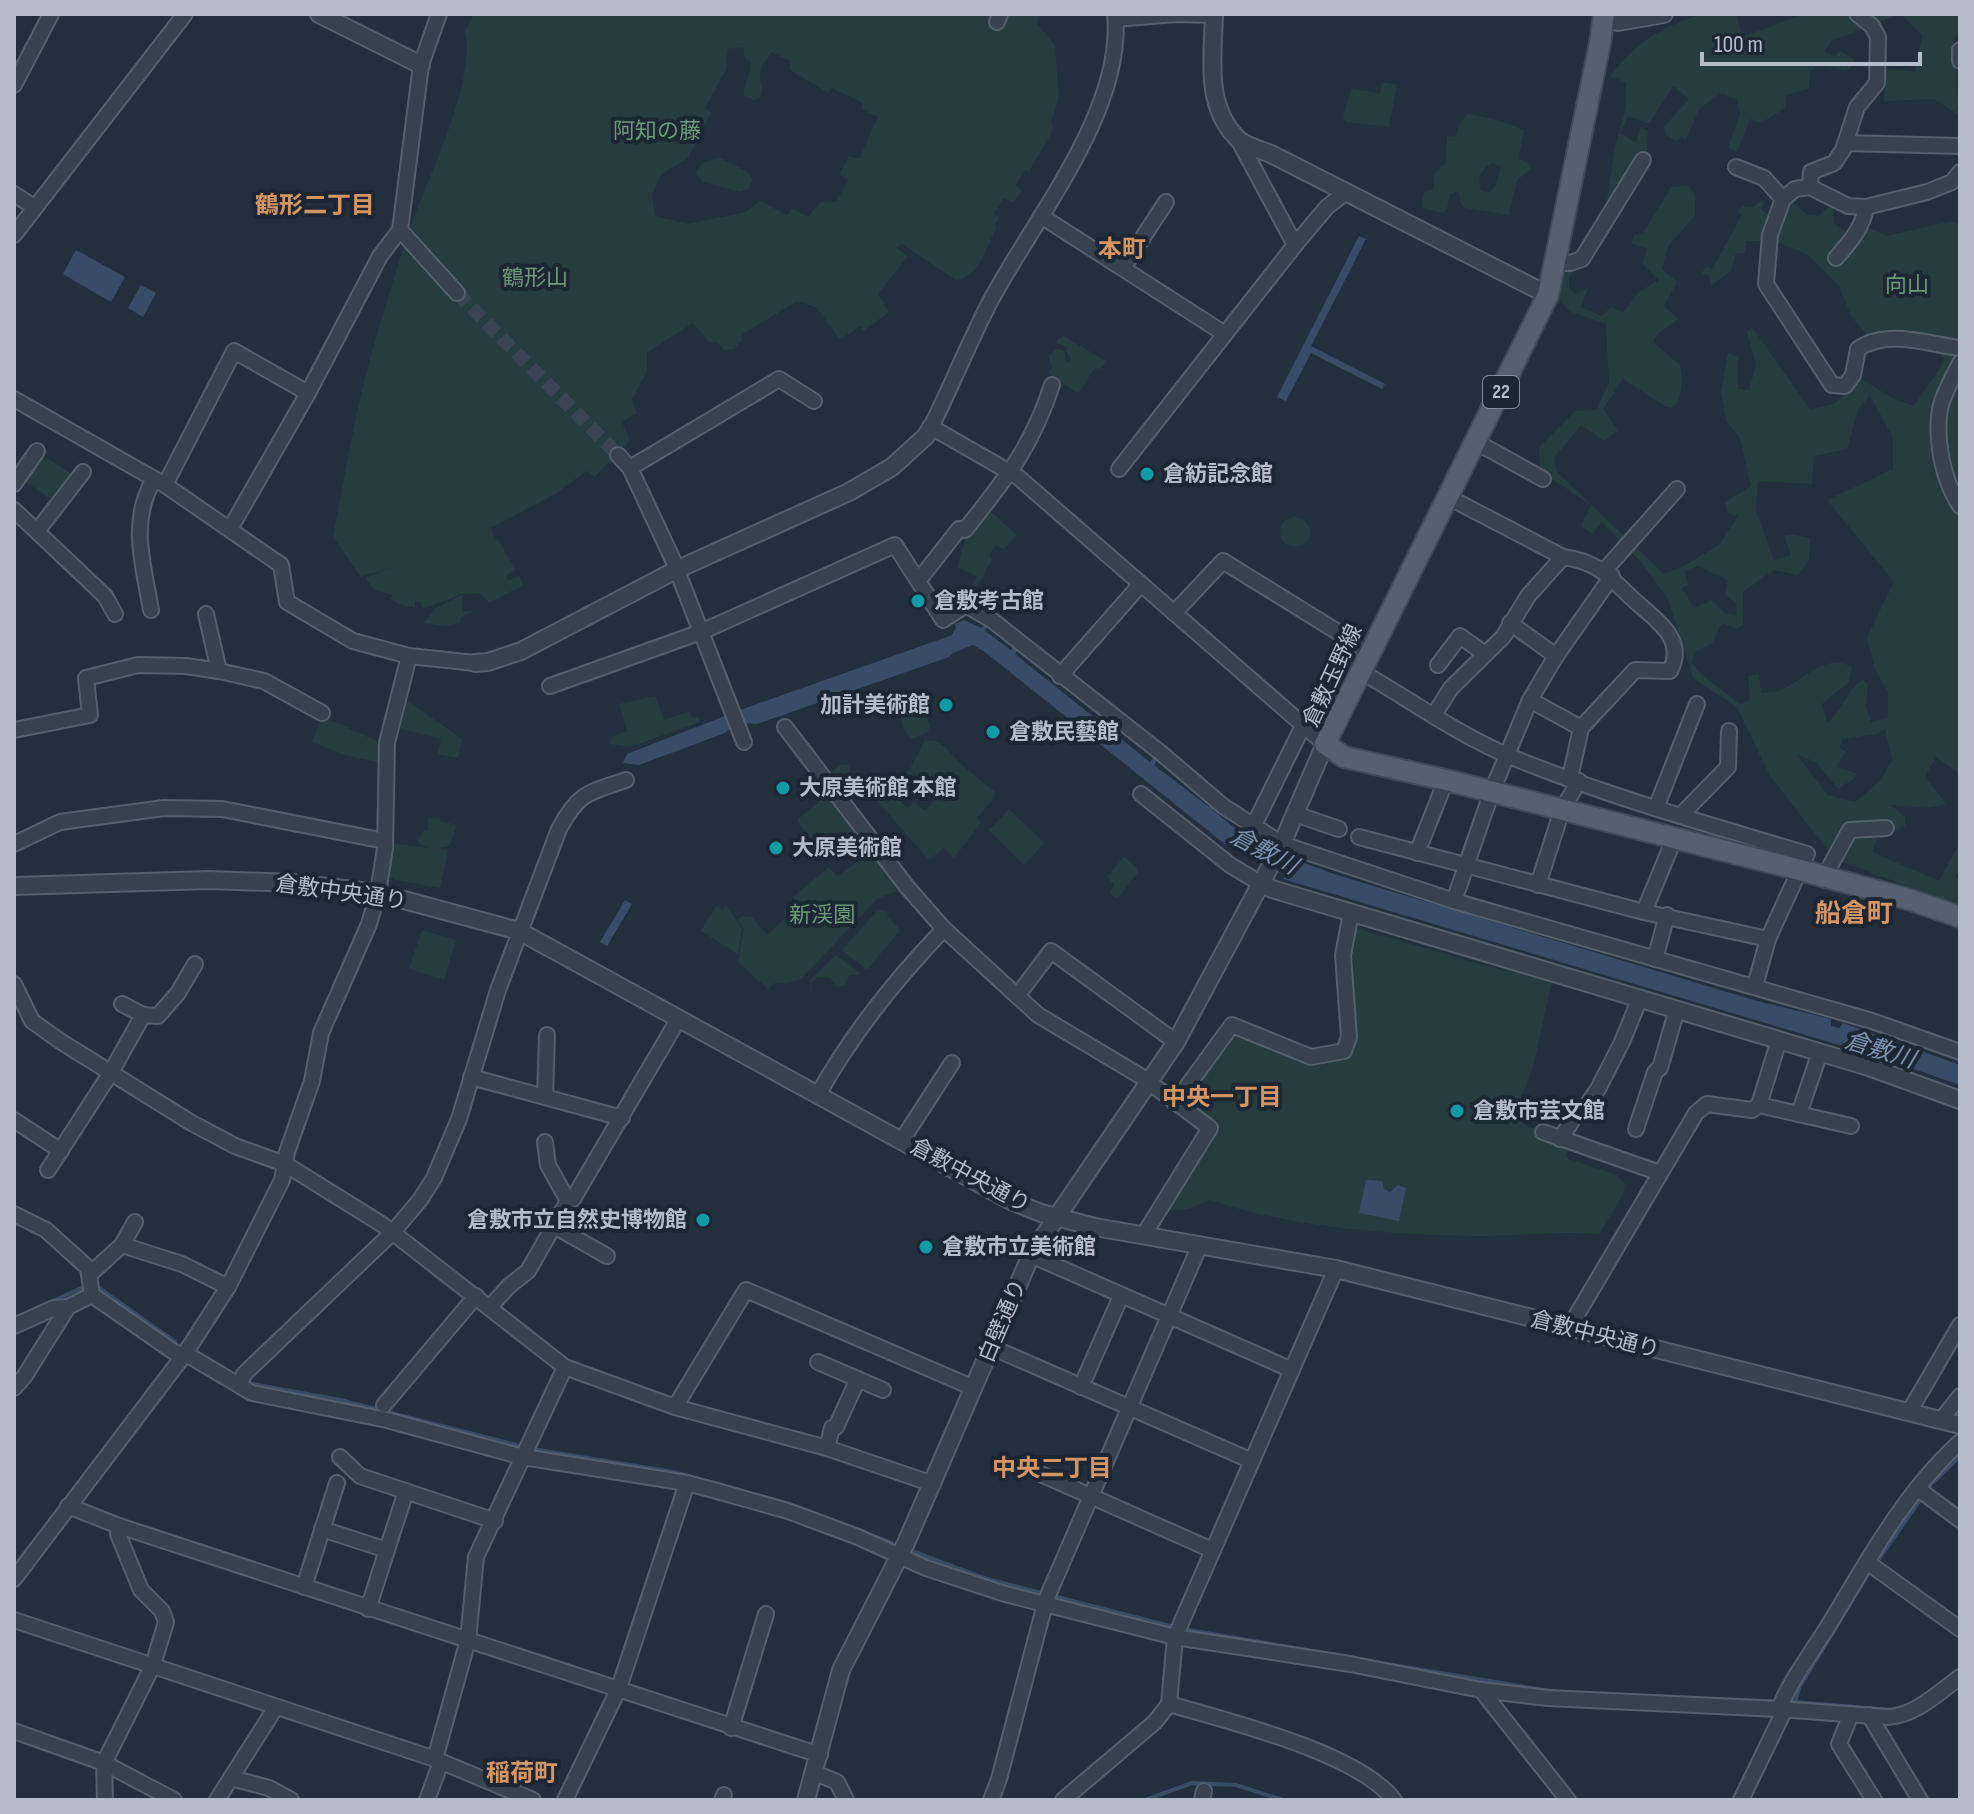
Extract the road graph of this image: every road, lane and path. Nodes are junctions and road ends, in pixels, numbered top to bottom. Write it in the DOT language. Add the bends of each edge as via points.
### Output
graph roads {
  1 [pos="51,14"];
  2 [pos="185,14"];
  3 [pos="319,14"];
  4 [pos="439,14"];
  5 [pos="1175,14"];
  6 [pos="1214,14"];
  7 [pos="1664,14"];
  8 [pos="1857,14"];
  9 [pos="1116,16"];
  10 [pos="1603,16"];
  11 [pos="1960,50"];
  12 [pos="1960,61"];
  13 [pos="421,65"];
  14 [pos="14,85"];
  15 [pos="1239,141"];
  16 [pos="1845,143"];
  17 [pos="1960,146"];
  18 [pos="1643,160"];
  19 [pos="1736,167"];
  20 [pos="1960,172"];
  21 [pos="1810,187"];
  22 [pos="1345,193"];
  23 [pos="14,194"];
  24 [pos="1783,199"];
  25 [pos="1166,202"];
  26 [pos="34,207"];
  27 [pos="1866,207"];
  28 [pos="1041,216"];
  29 [pos="400,230"];
  30 [pos="14,235"];
  31 [pos="1295,245"];
  32 [pos="1836,258"];
  33 [pos="1556,263"];
  34 [pos="1123,268"];
  35 [pos="457,293"];
  36 [pos="1548,295"];
  37 [pos="1225,334"];
  38 [pos="1960,348"];
  39 [pos="1960,363"];
  40 [pos="1052,385"];
  41 [pos="308,393"];
  42 [pos="14,399"];
  43 [pos="814,401"];
  44 [pos="931,427"];
  45 [pos="1476,442"];
  46 [pos="37,451"];
  47 [pos="618,455"];
  48 [pos="630,468"];
  49 [pos="1119,469"];
  50 [pos="83,472"];
  51 [pos="1011,473"];
  52 [pos="1543,479"];
  53 [pos="160,482"];
  54 [pos="14,484"];
  55 [pos="1677,489"];
  56 [pos="1448,497"];
  57 [pos="1960,506"];
  58 [pos="15,512"];
  59 [pos="230,529"];
  60 [pos="38,530"];
  61 [pos="1563,557"];
  62 [pos="676,570"];
  63 [pos="1608,574"];
  64 [pos="919,580"];
  65 [pos="1141,584"];
  66 [pos="151,610"];
  67 [pos="1174,613"];
  68 [pos="115,614"];
  69 [pos="206,614"];
  70 [pos="1510,623"];
  71 [pos="701,632"];
  72 [pos="1370,652"];
  73 [pos="1485,654"];
  74 [pos="409,656"];
  75 [pos="1556,656"];
  76 [pos="475,663"];
  77 [pos="1438,665"];
  78 [pos="219,671"];
  79 [pos="1360,671"];
  80 [pos="1060,676"];
  81 [pos="550,686"];
  82 [pos="1530,700"];
  83 [pos="1697,704"];
  84 [pos="322,713"];
  85 [pos="1434,715"];
  86 [pos="1303,726"];
  87 [pos="785,727"];
  88 [pos="1581,728"];
  89 [pos="14,730"];
  90 [pos="1729,731"];
  91 [pos="742,737"];
  92 [pos="1325,744"];
  93 [pos="1507,755"];
  94 [pos="626,780"];
  95 [pos="1446,780"];
  96 [pos="1574,780"];
  97 [pos="1492,791"];
  98 [pos="1141,794"];
  99 [pos="1656,808"];
  100 [pos="1562,810"];
  101 [pos="1295,814"];
  102 [pos="1680,816"];
  103 [pos="1253,827"];
  104 [pos="1886,828"];
  105 [pos="1339,829"];
  106 [pos="1359,837"];
  107 [pos="1674,839"];
  108 [pos="385,841"];
  109 [pos="14,844"];
  110 [pos="1280,848"];
  111 [pos="1417,853"];
  112 [pos="1803,862"];
  113 [pos="1466,865"];
  114 [pos="1834,873"];
  115 [pos="1264,876"];
  116 [pos="1538,885"];
  117 [pos="14,886"];
  118 [pos="378,893"];
  119 [pos="1454,901"];
  120 [pos="1644,912"];
  121 [pos="1957,912"];
  122 [pos="1351,913"];
  123 [pos="1667,915"];
  124 [pos="944,929"];
  125 [pos="519,931"];
  126 [pos="1768,939"];
  127 [pos="1655,959"];
  128 [pos="195,964"];
  129 [pos="14,984"];
  130 [pos="1755,986"];
  131 [pos="1017,996"];
  132 [pos="1640,998"];
  133 [pos="122,1004"];
  134 [pos="1677,1009"];
  135 [pos="143,1015"];
  136 [pos="679,1018"];
  137 [pos="547,1035"];
  138 [pos="1779,1040"];
  139 [pos="1176,1042"];
  140 [pos="1820,1052"];
  141 [pos="1960,1052"];
  142 [pos="952,1063"];
  143 [pos="110,1074"];
  144 [pos="471,1077"];
  145 [pos="1149,1083"];
  146 [pos="818,1095"];
  147 [pos="545,1097"];
  148 [pos="1960,1100"];
  149 [pos="1175,1103"];
  150 [pos="1759,1105"];
  151 [pos="1799,1114"];
  152 [pos="622,1118"];
  153 [pos="14,1120"];
  154 [pos="1851,1126"];
  155 [pos="1636,1129"];
  156 [pos="1543,1132"];
  157 [pos="1560,1139"];
  158 [pos="902,1140"];
  159 [pos="545,1142"];
  160 [pos="61,1151"];
  161 [pos="285,1164"];
  162 [pos="48,1170"];
  163 [pos="1660,1173"];
  164 [pos="568,1201"];
  165 [pos="14,1214"];
  166 [pos="1056,1217"];
  167 [pos="135,1222"];
  168 [pos="554,1226"];
  169 [pos="392,1233"];
  170 [pos="1143,1236"];
  171 [pos="122,1245"];
  172 [pos="1199,1247"];
  173 [pos="1031,1255"];
  174 [pos="607,1256"];
  175 [pos="1336,1269"];
  176 [pos="90,1285"];
  177 [pos="228,1287"];
  178 [pos="476,1296"];
  179 [pos="1121,1296"];
  180 [pos="68,1307"];
  181 [pos="490,1307"];
  182 [pos="1170,1317"];
  183 [pos="1960,1325"];
  184 [pos="14,1326"];
  185 [pos="1569,1328"];
  186 [pos="991,1347"];
  187 [pos="184,1355"];
  188 [pos="818,1362"];
  189 [pos="565,1367"];
  190 [pos="1292,1370"];
  191 [pos="858,1379"];
  192 [pos="240,1384"];
  193 [pos="1081,1387"];
  194 [pos="14,1388"];
  195 [pos="974,1388"];
  196 [pos="883,1390"];
  197 [pos="1960,1396"];
  198 [pos="384,1405"];
  199 [pos="675,1407"];
  200 [pos="1131,1408"];
  201 [pos="1909,1412"];
  202 [pos="1941,1420"];
  203 [pos="1960,1425"];
  204 [pos="1960,1442"];
  205 [pos="827,1448"];
  206 [pos="526,1451"];
  207 [pos="340,1457"];
  208 [pos="1252,1461"];
  209 [pos="1034,1471"];
  210 [pos="337,1483"];
  211 [pos="687,1483"];
  212 [pos="933,1484"];
  213 [pos="406,1491"];
  214 [pos="1922,1492"];
  215 [pos="1091,1496"];
  216 [pos="68,1506"];
  217 [pos="1960,1520"];
  218 [pos="495,1521"];
  219 [pos="119,1526"];
  220 [pos="322,1529"];
  221 [pos="387,1550"];
  222 [pos="1212,1550"];
  223 [pos="900,1556"];
  224 [pos="1872,1565"];
  225 [pos="14,1579"];
  226 [pos="304,1587"];
  227 [pos="1047,1599"];
  228 [pos="368,1609"];
  229 [pos="766,1614"];
  230 [pos="14,1620"];
  231 [pos="1960,1629"];
  232 [pos="1177,1631"];
  233 [pos="468,1640"];
  234 [pos="153,1665"];
  235 [pos="1960,1677"];
  236 [pos="619,1688"];
  237 [pos="1481,1690"];
  238 [pos="1169,1704"];
  239 [pos="276,1707"];
  240 [pos="1785,1707"];
  241 [pos="1851,1714"];
  242 [pos="1869,1715"];
  243 [pos="731,1728"];
  244 [pos="14,1731"];
  245 [pos="820,1755"];
  246 [pos="438,1760"];
  247 [pos="104,1763"];
  248 [pos="815,1773"];
  249 [pos="231,1778"];
  250 [pos="105,1800"];
  251 [pos="174,1800"];
  252 [pos="217,1800"];
  253 [pos="291,1800"];
  254 [pos="427,1800"];
  255 [pos="533,1800"];
  256 [pos="565,1800"];
  257 [pos="806,1800"];
  258 [pos="846,1800"];
  259 [pos="991,1800"];
  260 [pos="1063,1800"];
  261 [pos="1394,1800"];
  262 [pos="1568,1800"];
  263 [pos="1741,1800"];
  264 [pos="1874,1800"];
  265 [pos="1920,1800"];
  1 -- 14 [label="street"];
  2 -- 26 [label="street"];
  3 -- 13 [label="street"];
  4 -- 13 [label="street"];
  5 -- 6 [label="street"];
  5 -- 9 [label="street"];
  6 -- 15 [label="street" via="1213,89 1219,112"];
  7 -- 10 [label="street" via="1618,22"];
  8 -- 16 [label="street" via="1878,37 1877,83 1857,107"];
  9 -- 28 [label="street" via="1109,74 1090,129"];
  10 -- 33 [label="main road, 倉敷玉野線 / 22"];
  11 -- 12 [label="street"];
  13 -- 29 [label="street"];
  15 -- 22 [label="street"];
  15 -- 31 [label="street"];
  16 -- 17 [label="street"];
  16 -- 21 [label="street" via="1834,163 1811,172"];
  18 -- 33 [label="street" via="1582,259"];
  19 -- 24 [label="street" via="1764,178"];
  20 -- 27 [label="street" via="1952,182 1927,192"];
  21 -- 24 [label="street" via="1795,189"];
  21 -- 27 [label="street" via="1848,206"];
  22 -- 31 [label="street"];
  22 -- 36 [label="street"];
  23 -- 26 [label="street"];
  24 -- 38 [label="street" via="1770,235 1766,284 1832,385 1845,386 1858,349 1867,343 1888,338"];
  25 -- 34 [label="street"];
  26 -- 30 [label="street"];
  27 -- 32 [label="street" via="1852,240"];
  28 -- 34 [label="street"];
  28 -- 44 [label="street" via="990,302"];
  29 -- 35 [label="street"];
  29 -- 41 [label="street" via="380,256"];
  31 -- 37 [label="street"];
  33 -- 36 [label="main road, 倉敷玉野線 / 22"];
  34 -- 37 [label="street"];
  36 -- 45 [label="main road, 倉敷玉野線 / 22"];
  37 -- 49 [label="street"];
  39 -- 57 [label="street" via="1941,408 1939,434 1948,487"];
  40 -- 51 [label="street"];
  41 -- 53 [label="street" via="234,351"];
  41 -- 59 [label="street"];
  42 -- 53 [label="street"];
  43 -- 48 [label="street" via="779,379"];
  44 -- 51 [label="street"];
  44 -- 62 [label="street" via="914,448 849,492"];
  45 -- 52 [label="street"];
  45 -- 56 [label="main road, 倉敷玉野線 / 22"];
  46 -- 54 [label="street"];
  47 -- 48 [label="street"];
  48 -- 62 [label="street"];
  50 -- 60 [label="street"];
  51 -- 64 [label="street"];
  51 -- 65 [label="street"];
  53 -- 59 [label="street"];
  53 -- 66 [label="street" via="143,497 138,535"];
  55 -- 63 [label="street"];
  56 -- 61 [label="street"];
  56 -- 72 [label="main road, 倉敷玉野線 / 22"];
  58 -- 60 [label="street"];
  59 -- 74 [label="street" via="281,565 287,602 353,641"];
  60 -- 68 [label="street" via="105,596"];
  61 -- 63 [label="street" via="1580,559"];
  61 -- 70 [label="street"];
  62 -- 71 [label="street"];
  62 -- 76 [label="street" via="521,651"];
  63 -- 75 [label="street"];
  63 -- 88 [label="street" via="1659,620 1673,641 1673,665 1670,671 1635,670"];
  64 -- 71 [label="street" via="895,545"];
  64 -- 80 [label="street" via="943,620 966,605"];
  65 -- 67 [label="street"];
  65 -- 80 [label="street"];
  67 -- 72 [label="street" via="1223,561"];
  67 -- 86 [label="street"];
  69 -- 78 [label="street"];
  70 -- 73 [label="street"];
  70 -- 75 [label="street"];
  71 -- 81 [label="street"];
  71 -- 91 [label="street"];
  72 -- 79 [label="main road, 倉敷玉野線 / 22"];
  73 -- 77 [label="street" via="1460,636"];
  73 -- 85 [label="street" via="1451,688"];
  74 -- 76 [label="street"];
  74 -- 108 [label="street" via="387,743"];
  75 -- 82 [label="street"];
  78 -- 84 [label="street" via="264,681"];
  78 -- 89 [label="street" via="138,665 86,678 90,715"];
  79 -- 85 [label="street"];
  79 -- 92 [label="main road, 倉敷玉野線 / 22"];
  80 -- 103 [label="street"];
  82 -- 88 [label="street"];
  82 -- 93 [label="street"];
  83 -- 99 [label="street"];
  85 -- 93 [label="street"];
  86 -- 92 [label="street"];
  86 -- 103 [label="street"];
  87 -- 124 [label="street"];
  88 -- 96 [label="street"];
  90 -- 102 [label="street" via="1728,767"];
  92 -- 95 [label="main road, 倉敷玉野線" via="1344,757"];
  92 -- 101 [label="street, 白壁通り"];
  93 -- 96 [label="street"];
  93 -- 97 [label="street"];
  94 -- 125 [label="street" via="584,794 570,809"];
  95 -- 97 [label="main road, 倉敷玉野線"];
  95 -- 111 [label="street"];
  96 -- 99 [label="street"];
  96 -- 100 [label="street"];
  97 -- 100 [label="main road, 倉敷玉野線"];
  97 -- 113 [label="street"];
  98 -- 115 [label="street" via="1230,865"];
  99 -- 102 [label="street"];
  100 -- 107 [label="main road, 倉敷玉野線"];
  100 -- 116 [label="street"];
  101 -- 105 [label="street"];
  101 -- 110 [label="street, 白壁通り"];
  102 -- 112 [label="street"];
  103 -- 110 [label="street"];
  104 -- 114 [label="street" via="1850,830"];
  106 -- 111 [label="street"];
  107 -- 112 [label="main road, 倉敷玉野線"];
  107 -- 120 [label="street"];
  108 -- 109 [label="street" via="222,809 164,808 60,822"];
  108 -- 118 [label="street"];
  110 -- 115 [label="street, 白壁通り"];
  110 -- 119 [label="street"];
  111 -- 113 [label="street"];
  112 -- 114 [label="main road, 倉敷玉野線"];
  112 -- 126 [label="street"];
  113 -- 116 [label="street"];
  113 -- 119 [label="street"];
  114 -- 121 [label="main road, 倉敷玉野線"];
  115 -- 122 [label="street" via="1272,889"];
  115 -- 139 [label="street, 白壁通り"];
  116 -- 120 [label="street"];
  117 -- 118 [label="street, 倉敷中央通り" via="251,880"];
  118 -- 125 [label="street, 倉敷中央通り"];
  118 -- 161 [label="street" via="321,1033 312,1081"];
  119 -- 127 [label="street"];
  120 -- 123 [label="street"];
  122 -- 132 [label="street"];
  122 -- 149 [label="street" via="1343,955 1349,1037 1344,1051 1311,1057 1232,1025"];
  123 -- 126 [label="street"];
  123 -- 127 [label="street"];
  124 -- 131 [label="street"];
  124 -- 146 [label="street" via="867,1017"];
  125 -- 136 [label="street, 倉敷中央通り"];
  125 -- 144 [label="street"];
  126 -- 130 [label="street"];
  127 -- 130 [label="street"];
  128 -- 135 [label="street" via="158,1016"];
  129 -- 143 [label="street" via="32,1021"];
  130 -- 141 [label="street"];
  131 -- 139 [label="street" via="1051,951"];
  131 -- 145 [label="street" via="1038,1015"];
  132 -- 134 [label="street"];
  132 -- 157 [label="street" via="1598,1089"];
  133 -- 135 [label="street"];
  134 -- 138 [label="street"];
  134 -- 155 [label="street"];
  135 -- 143 [label="street"];
  136 -- 146 [label="street, 倉敷中央通り"];
  136 -- 152 [label="street"];
  137 -- 147 [label="street"];
  138 -- 140 [label="street"];
  138 -- 150 [label="street"];
  139 -- 145 [label="street, 白壁通り"];
  140 -- 148 [label="street"];
  140 -- 151 [label="street"];
  142 -- 158 [label="street"];
  143 -- 160 [label="street"];
  143 -- 161 [label="street" via="235,1146"];
  144 -- 147 [label="street"];
  144 -- 169 [label="street" via="434,1178"];
  145 -- 149 [label="street"];
  145 -- 166 [label="street, 白壁通り"];
  146 -- 158 [label="street, 倉敷中央通り"];
  147 -- 152 [label="street"];
  149 -- 170 [label="street" via="1210,1128"];
  150 -- 151 [label="street"];
  150 -- 163 [label="street" via="1752,1110 1707,1104 1696,1113"];
  151 -- 154 [label="street"];
  152 -- 164 [label="street"];
  153 -- 160 [label="street"];
  156 -- 157 [label="street"];
  157 -- 163 [label="street"];
  158 -- 166 [label="street, 倉敷中央通り" via="1011,1201"];
  159 -- 164 [label="street" via="548,1165"];
  160 -- 162 [label="street"];
  161 -- 169 [label="street"];
  161 -- 177 [label="street" via="270,1209"];
  163 -- 185 [label="street"];
  164 -- 168 [label="street"];
  165 -- 176 [label="street" via="46,1230 88,1268"];
  166 -- 170 [label="street, 倉敷中央通り"];
  166 -- 173 [label="street, 白壁通り"];
  167 -- 171 [label="street"];
  168 -- 174 [label="street"];
  168 -- 181 [label="street" via="528,1271"];
  169 -- 178 [label="street"];
  169 -- 192 [label="street" via="244,1374"];
  170 -- 172 [label="street, 倉敷中央通り"];
  171 -- 176 [label="street"];
  171 -- 177 [label="street" via="182,1264"];
  172 -- 175 [label="street, 倉敷中央通り"];
  172 -- 182 [label="street"];
  173 -- 179 [label="street"];
  173 -- 186 [label="street, 白壁通り"];
  175 -- 185 [label="street, 倉敷中央通り"];
  175 -- 190 [label="street"];
  176 -- 180 [label="street"];
  176 -- 187 [label="street"];
  177 -- 187 [label="street"];
  178 -- 181 [label="street"];
  178 -- 198 [label="street"];
  179 -- 182 [label="street"];
  179 -- 193 [label="street"];
  180 -- 184 [label="street"];
  180 -- 194 [label="street"];
  181 -- 189 [label="street"];
  182 -- 190 [label="street"];
  182 -- 200 [label="street"];
  183 -- 201 [label="street"];
  185 -- 201 [label="street, 倉敷中央通り"];
  186 -- 193 [label="street"];
  186 -- 195 [label="street, 白壁通り"];
  187 -- 192 [label="street"];
  187 -- 216 [label="street"];
  188 -- 191 [label="street"];
  189 -- 199 [label="street"];
  189 -- 206 [label="street"];
  190 -- 208 [label="street"];
  191 -- 196 [label="street"];
  191 -- 205 [label="street"];
  192 -- 206 [label="street" via="252,1393"];
  193 -- 200 [label="street"];
  195 -- 199 [label="street" via="746,1290"];
  195 -- 212 [label="street, 白壁通り"];
  197 -- 202 [label="street"];
  199 -- 205 [label="street"];
  200 -- 208 [label="street"];
  200 -- 215 [label="street"];
  201 -- 202 [label="street, 倉敷中央通り"];
  202 -- 203 [label="street, 倉敷中央通り"];
  204 -- 214 [label="street"];
  205 -- 212 [label="street"];
  206 -- 211 [label="street"];
  206 -- 218 [label="street"];
  207 -- 213 [label="street" via="360,1476"];
  208 -- 222 [label="street"];
  209 -- 215 [label="street"];
  210 -- 220 [label="street"];
  211 -- 223 [label="street" via="788,1511"];
  211 -- 236 [label="street"];
  212 -- 223 [label="street, 白壁通り"];
  213 -- 218 [label="street"];
  213 -- 221 [label="street"];
  214 -- 217 [label="street"];
  214 -- 224 [label="street"];
  215 -- 222 [label="street"];
  215 -- 227 [label="street"];
  216 -- 219 [label="street"];
  216 -- 225 [label="street"];
  218 -- 233 [label="street" via="476,1557"];
  219 -- 226 [label="street"];
  219 -- 234 [label="street" via="141,1590 166,1622"];
  220 -- 221 [label="street"];
  220 -- 226 [label="street"];
  221 -- 228 [label="street"];
  222 -- 232 [label="street"];
  223 -- 227 [label="street" via="926,1568"];
  223 -- 245 [label="street, 白壁通り" via="841,1670"];
  224 -- 231 [label="street"];
  224 -- 240 [label="street"];
  226 -- 228 [label="street"];
  227 -- 232 [label="street"];
  227 -- 259 [label="street"];
  228 -- 233 [label="street"];
  229 -- 243 [label="street"];
  230 -- 234 [label="street"];
  232 -- 237 [label="street"];
  232 -- 238 [label="street"];
  233 -- 236 [label="street"];
  233 -- 246 [label="street"];
  234 -- 239 [label="street"];
  234 -- 247 [label="street"];
  235 -- 242 [label="street" via="1909,1713"];
  236 -- 243 [label="street"];
  236 -- 256 [label="street"];
  237 -- 240 [label="street" via="1548,1698"];
  237 -- 262 [label="street"];
  238 -- 260 [label="street"];
  238 -- 261 [label="street" via="1321,1752 1384,1788"];
  239 -- 246 [label="street"];
  239 -- 249 [label="street"];
  240 -- 241 [label="street"];
  240 -- 263 [label="street"];
  241 -- 242 [label="street"];
  241 -- 264 [label="street" via="1839,1744"];
  242 -- 265 [label="street"];
  243 -- 245 [label="street"];
  244 -- 247 [label="street"];
  245 -- 248 [label="street, 白壁通り"];
  246 -- 254 [label="street"];
  246 -- 255 [label="street"];
  247 -- 250 [label="street"];
  247 -- 251 [label="street"];
  248 -- 257 [label="street, 白壁通り"];
  248 -- 258 [label="street" via="837,1782"];
  249 -- 252 [label="street"];
  249 -- 253 [label="street"];
}
